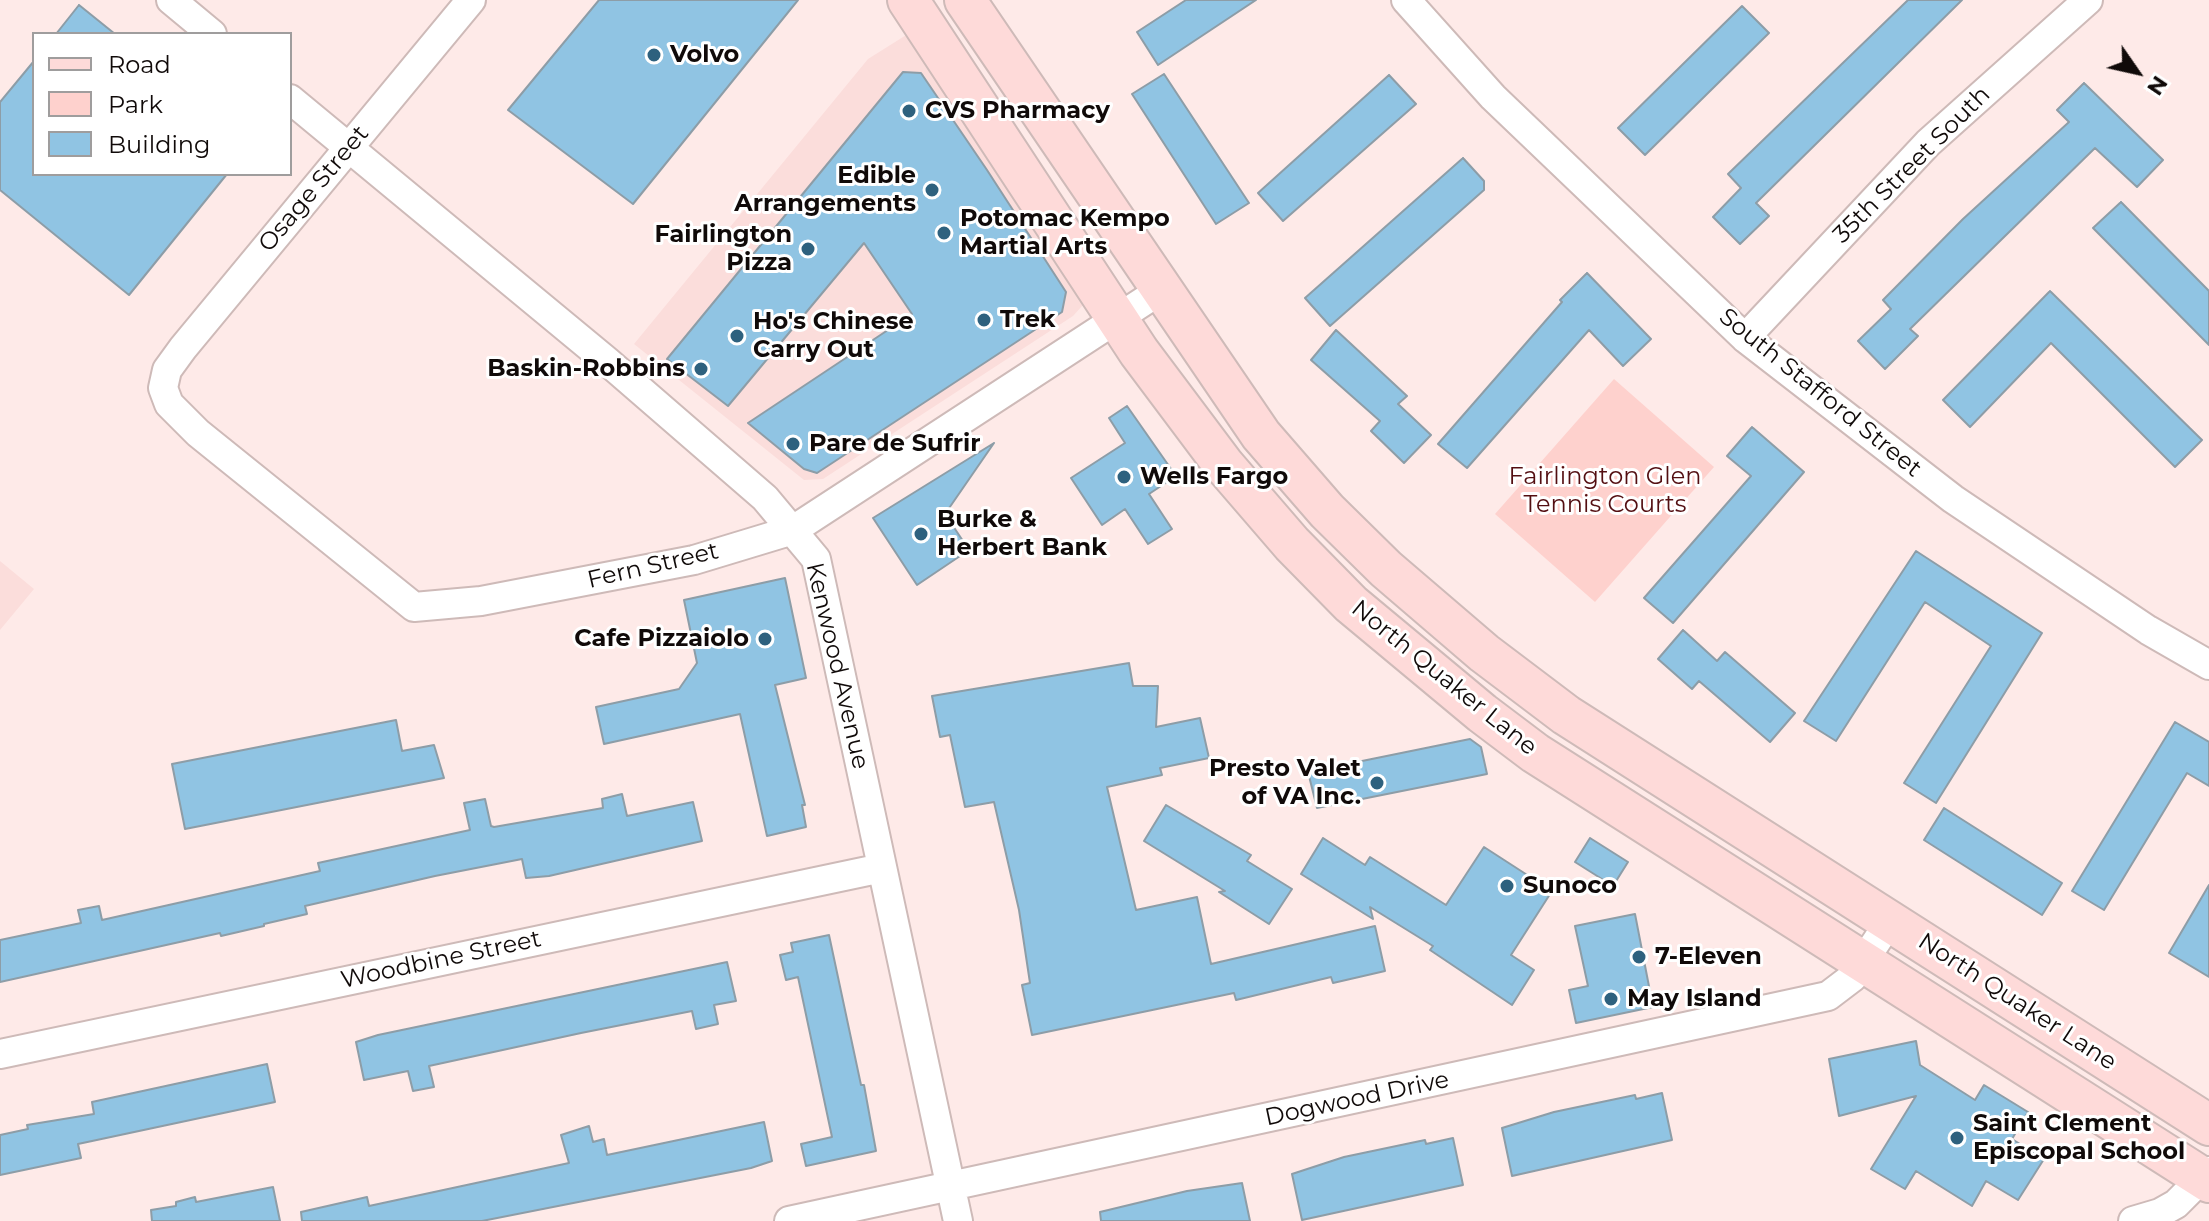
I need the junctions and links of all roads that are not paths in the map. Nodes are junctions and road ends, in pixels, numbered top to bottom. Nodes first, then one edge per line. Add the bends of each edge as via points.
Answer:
1 (171, 0) edge
2 (471, 0) edge
3 (908, 0) edge
4 (965, 0) edge
5 (1406, 0) edge
6 (2088, 0) edge
7 (210, 32) edge
8 (292, 101) edge
9 (348, 148) junction
10 (1161, 290) junction
11 (1116, 319) junction
12 (1745, 338) junction
13 (164, 383) joint
14 (793, 530) junction
15 (2209, 665) edge
16 (882, 868) junction
17 (1890, 921) junction
18 (1864, 961) junction
19 (0, 1054) edge
20 (2209, 1125) edge
21 (2207, 1177) edge
22 (950, 1186) junction
23 (789, 1221) edge
24 (958, 1221) edge
25 (2133, 1221) edge

1 - 7 street
2 - 9 street, Osage Street
3 - 11 main road, North Quaker Lane
4 - 10 main road, North Quaker Lane
5 - 12 street, South Stafford Street via 1499,104
6 - 12 street, 35th Street South via 1928,143
8 - 9 street, Kenwood Avenue
9 - 13 street, Osage Street via 183,348
9 - 14 street, Kenwood Avenue via 608,362 765,498
10 - 11 street, Fern Street
10 - 17 main road, North Quaker Lane via 1261,435 1386,569 1566,715
11 - 14 street, Fern Street
11 - 18 main road, North Quaker Lane via 1223,464 1292,544 1363,614 1535,753
12 - 15 street, South Stafford Street via 1953,499
13 - 14 street, Fern Street via 169,404 198,433 414,607 481,601 694,560
14 - 16 street, Kenwood Avenue via 816,559
16 - 19 street, Woodbine Street
16 - 22 street, Kenwood Avenue
17 - 18 street, Dogwood Drive
17 - 20 main road, North Quaker Lane
18 - 21 main road, North Quaker Lane
18 - 22 street, Dogwood Drive via 1842,988 1809,1001
21 - 25 street via 2168,1209
22 - 23 street, Dogwood Drive
22 - 24 street, Kenwood Avenue

